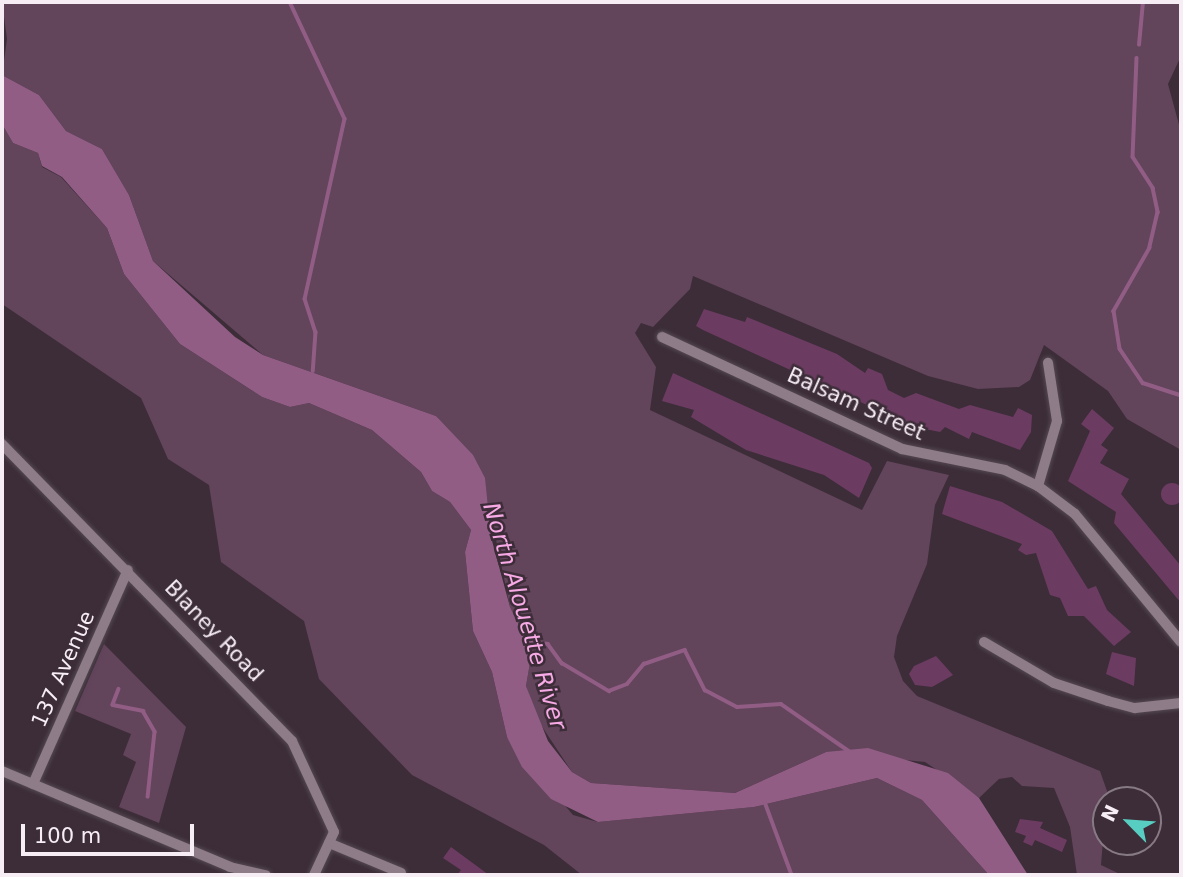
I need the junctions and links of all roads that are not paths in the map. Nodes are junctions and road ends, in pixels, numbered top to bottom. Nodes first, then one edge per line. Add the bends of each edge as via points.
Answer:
1 (662, 337) dead end
2 (1048, 362) dead end
3 (2, 444) edge
4 (1038, 486) junction
5 (128, 570) junction
6 (984, 642) dead end
7 (1181, 642) edge
8 (1181, 703) edge
9 (2, 771) edge
10 (33, 784) junction
11 (329, 843) junction
12 (401, 873) dead end
13 (266, 875) edge
14 (314, 875) edge

1 - 4 street, Balsam Street via 902,449 1005,470
2 - 4 street via 1057,421
3 - 5 street, Blaney Road
4 - 7 street, Balsam Street via 1091,531
5 - 10 street, 137 Avenue
5 - 11 street, Blaney Road via 292,741 330,816
6 - 8 street via 1032,672 1108,701 1135,708
9 - 10 street
10 - 13 street via 230,867
11 - 12 street
11 - 14 street, Blaney Road

